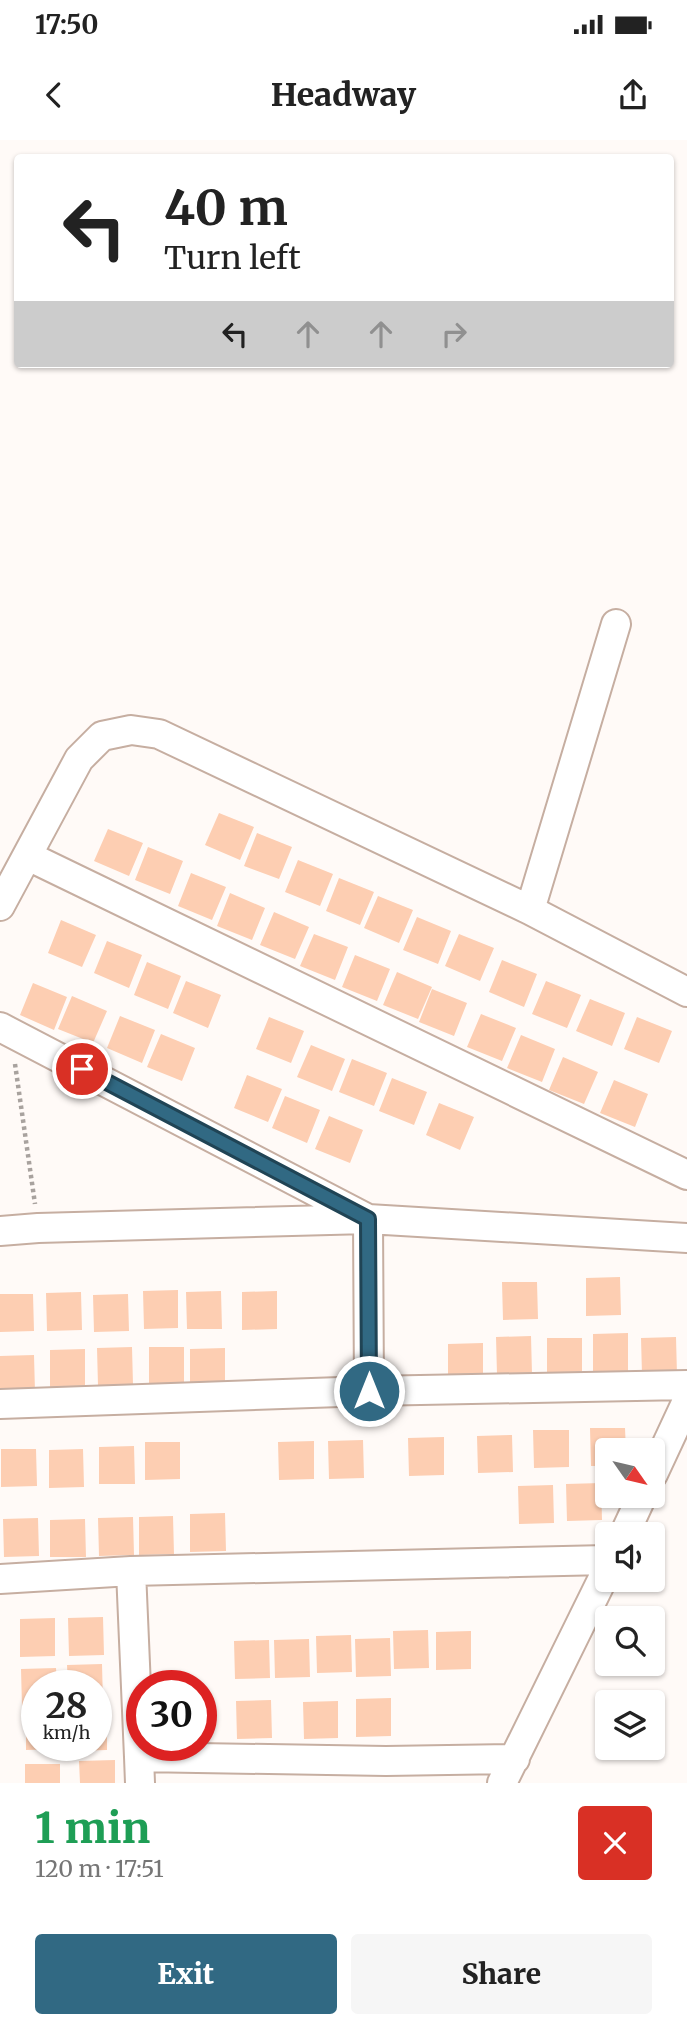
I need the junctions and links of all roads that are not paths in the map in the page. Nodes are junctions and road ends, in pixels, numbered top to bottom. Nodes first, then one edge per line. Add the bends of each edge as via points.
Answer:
1 (616, 624) dead end
2 (28, 856) junction
3 (0, 906) edge
4 (530, 910) junction
5 (687, 992) edge
6 (5, 1029) edge
7 (687, 1175) edge
8 (368, 1219) junction
9 (0, 1231) edge
10 (687, 1238) edge
11 (687, 1385) edge
12 (369, 1391) junction
13 (687, 1401) edge
14 (0, 1404) edge
15 (665, 1448) edge
16 (595, 1560) edge
17 (131, 1571) junction
18 (0, 1579) edge
19 (596, 1592) edge
20 (140, 1770) edge
21 (508, 1771) edge

1 - 4 street
2 - 3 street
2 - 4 street via 79,759 102,736 131,730 159,734
2 - 7 street
4 - 5 street
6 - 8 street
8 - 9 street
8 - 10 street
8 - 12 street
11 - 12 street
12 - 14 street
13 - 15 street
16 - 17 street
17 - 18 street
17 - 20 street
19 - 21 street
20 - 21 street via 386,1761

